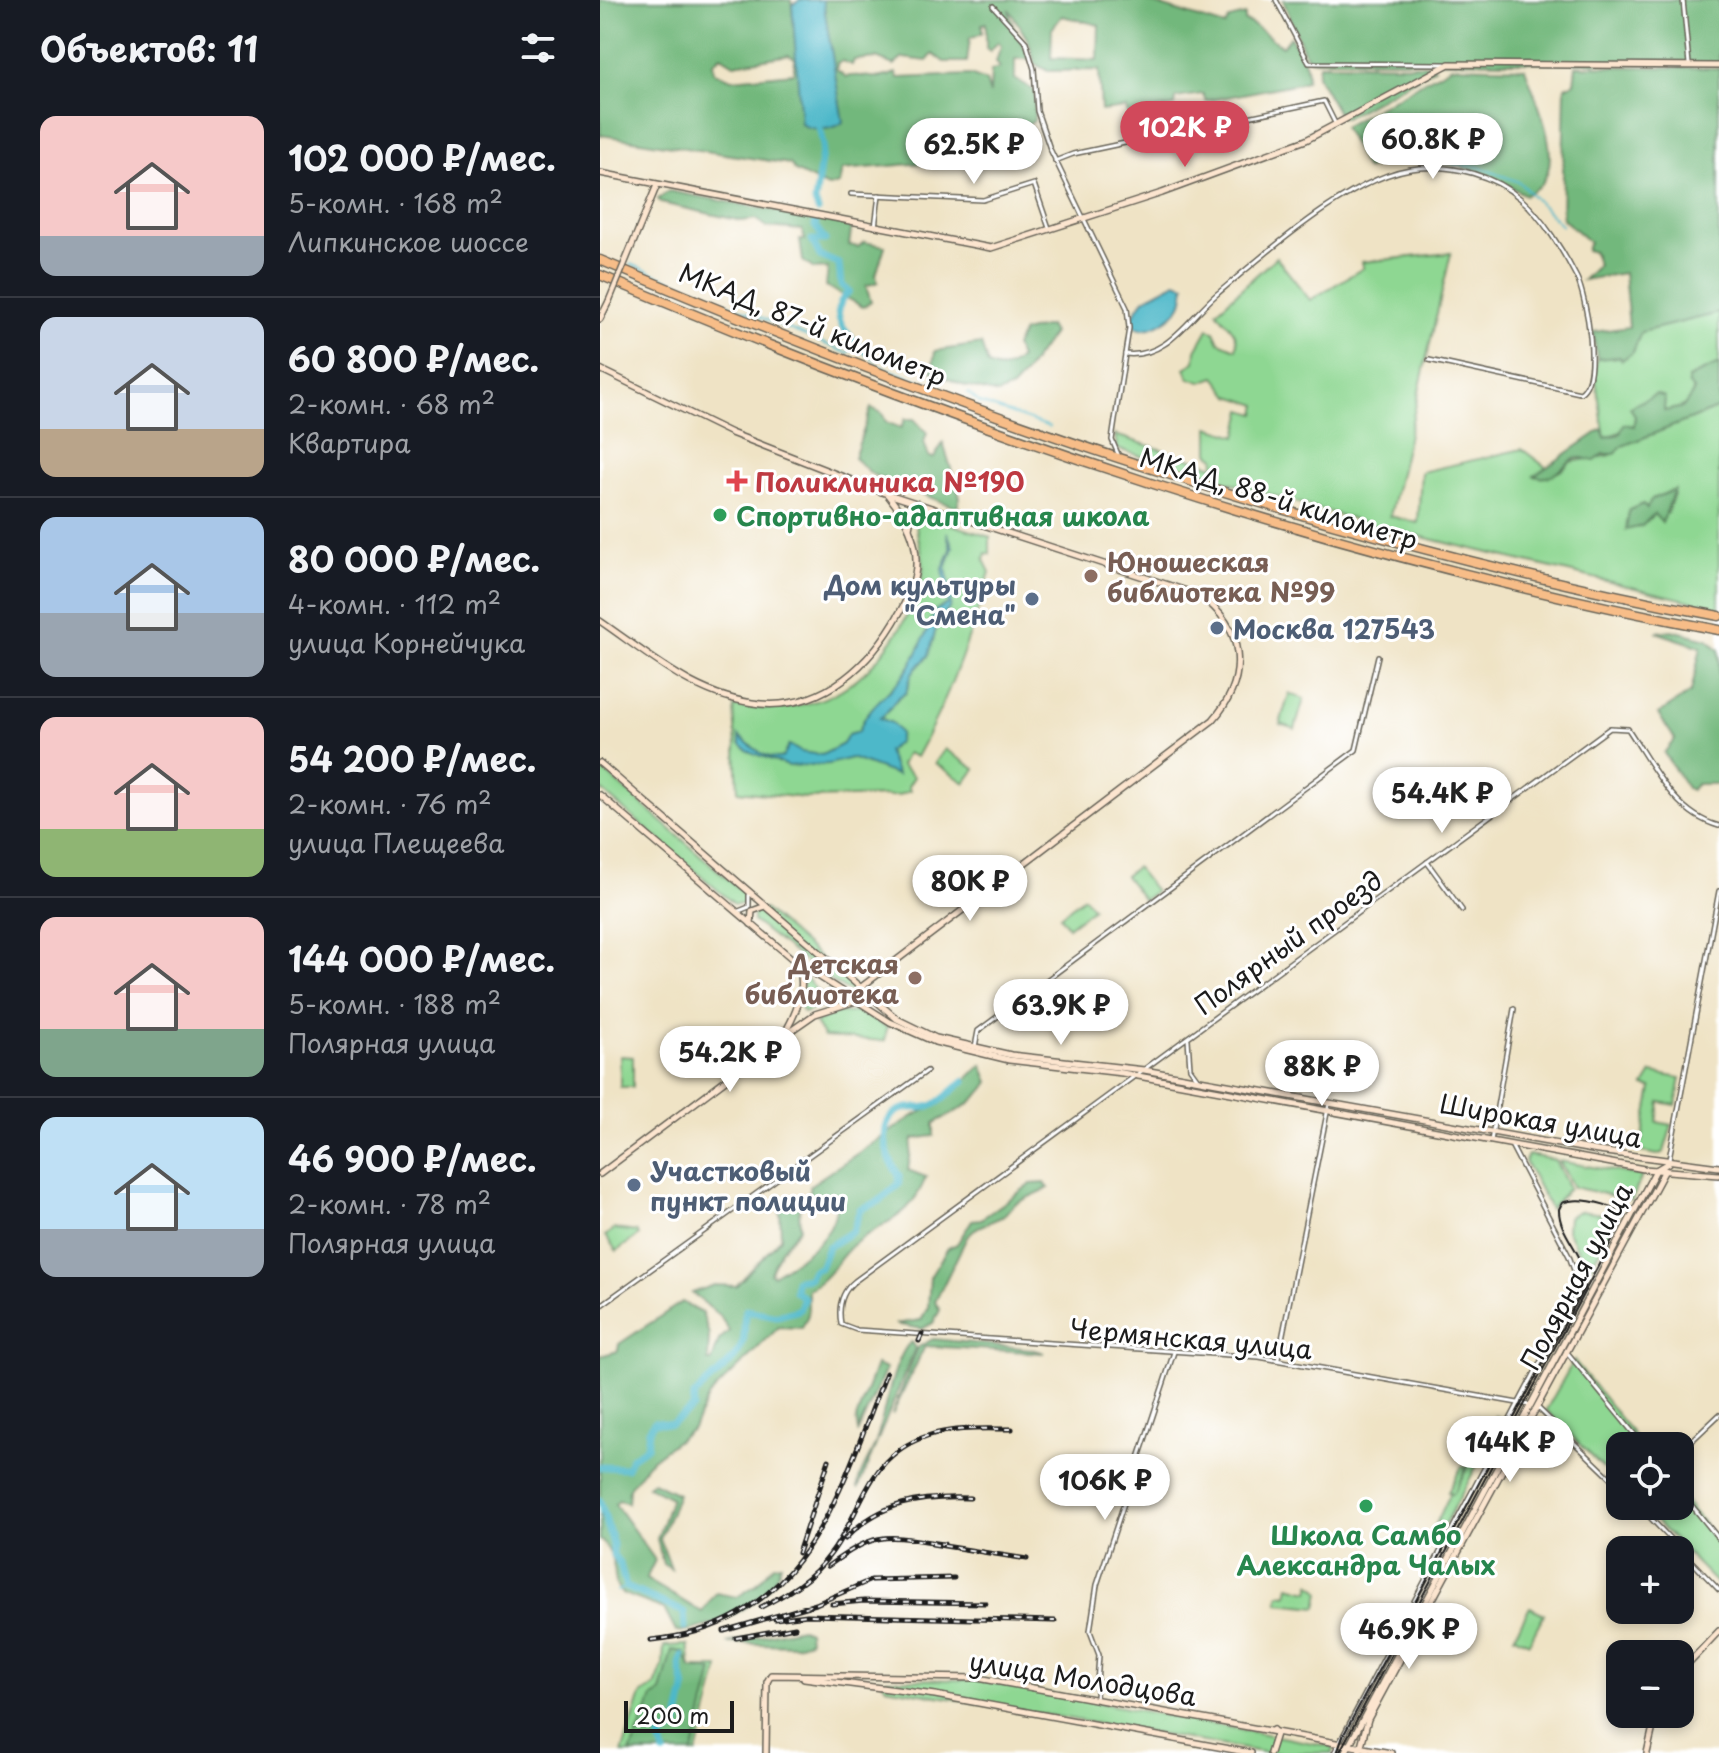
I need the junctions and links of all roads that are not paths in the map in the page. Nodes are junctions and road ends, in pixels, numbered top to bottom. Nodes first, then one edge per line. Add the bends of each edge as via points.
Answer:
1 (1276, 0) edge
2 (1683, 0) edge
3 (993, 6) dead end
4 (1449, 64) junction
5 (1719, 66) edge
6 (1689, 68) junction
7 (1337, 126) junction
8 (1055, 161) junction
9 (600, 173) edge
10 (657, 185) junction
11 (851, 194) dead end
12 (879, 195) junction
13 (1083, 220) junction
14 (875, 227) junction
15 (1050, 230) junction
16 (600, 260) edge
17 (600, 275) edge
18 (600, 319) edge
19 (1125, 354) junction
20 (1429, 360) dead end
21 (600, 369) edge
22 (1013, 423) joint
23 (1009, 435) joint
24 (1112, 440) junction
25 (1093, 450) junction
26 (1127, 461) junction
27 (886, 493) junction
28 (905, 500) junction
29 (914, 503) junction
30 (897, 507) junction
31 (926, 508) junction
32 (909, 521) junction
33 (909, 529) junction
34 (1719, 616) edge
35 (600, 621) edge
36 (1719, 630) edge
37 (1378, 656) dead end
38 (600, 763) edge
39 (600, 795) edge
40 (1719, 826) edge
41 (1427, 862) junction
42 (1719, 891) edge
43 (749, 894) junction
44 (764, 907) junction
45 (735, 910) junction
46 (1462, 910) dead end
47 (751, 925) junction
48 (796, 962) junction
49 (862, 987) junction
50 (855, 1000) junction
51 (797, 1007) junction
52 (1514, 1009) dead end
53 (810, 1018) junction
54 (782, 1037) junction
55 (1188, 1039) junction
56 (975, 1047) junction
57 (1144, 1070) junction
58 (927, 1071) dead end
59 (1137, 1076) junction
60 (1198, 1079) junction
61 (1196, 1086) junction
62 (1304, 1099) junction
63 (1329, 1103) junction
64 (1304, 1107) junction
65 (1327, 1111) junction
66 (1492, 1133) junction
67 (1491, 1141) junction
68 (1511, 1145) junction
69 (1540, 1150) junction
70 (1523, 1162) junction
71 (1669, 1163) junction
72 (1719, 1167) edge
73 (1656, 1170) junction
74 (1665, 1171) junction
75 (600, 1174) edge
76 (1719, 1175) edge
77 (600, 1306) edge
78 (1566, 1314) junction
79 (1576, 1319) junction
80 (841, 1324) joint
81 (1566, 1351) junction
82 (1174, 1352) junction
83 (1278, 1360) junction
84 (1518, 1403) junction
85 (1533, 1406) junction
86 (1719, 1415) edge
87 (1633, 1432) edge
88 (1694, 1439) edge
89 (1606, 1473) edge
90 (1694, 1508) edge
91 (1652, 1520) edge
92 (1719, 1539) edge
93 (1719, 1590) edge
94 (1719, 1631) edge
95 (1694, 1657) edge
96 (795, 1676) junction
97 (873, 1676) junction
98 (887, 1676) junction
99 (873, 1686) junction
100 (885, 1688) junction
101 (1096, 1697) junction
102 (1653, 1728) edge
103 (1272, 1729) junction
104 (1287, 1732) junction
105 (1338, 1742) junction
106 (1348, 1744) junction
107 (1360, 1750) edge
108 (766, 1753) edge
109 (1251, 1753) edge
110 (1270, 1753) edge
111 (1278, 1753) edge
112 (1334, 1753) edge
113 (1345, 1753) edge
114 (1391, 1753) edge
115 (1647, 1753) edge

1 - 4 street via 1309,63
2 - 6 street
3 - 8 street via 1026,42 1037,111
4 - 6 street
4 - 7 street
5 - 6 street
7 - 8 street via 1324,101
7 - 13 street
8 - 13 street
9 - 10 street
10 - 14 street
10 - 18 street, bridge
11 - 12 street
12 - 14 street
12 - 15 street via 983,200 1034,184
13 - 15 street
13 - 19 street via 1127,308
14 - 15 street via 978,248
16 - 22 highway, МКАД, 87-й километр via 807,346
17 - 23 highway, МКАД, 87-й километр via 802,359
19 - 20 street via 1147,354 1161,347 1217,295 1357,186 1406,169 1441,168 1499,183 1532,210 1576,276 1592,356 1589,381 1580,393
19 - 24 street
21 - 27 street via 731,433
22 - 25 highway, МКАД, 88-й километр
23 - 36 highway, МКАД, 88-й километр via 1250,513 1539,592
24 - 25 street
24 - 26 street via 1116,453
25 - 26 highway, МКАД, 88-й километр
26 - 34 highway, МКАД, 88-й километр via 1327,523 1541,579
27 - 28 street
27 - 30 street
28 - 29 street
28 - 30 street
29 - 31 street
29 - 32 street
30 - 33 street
31 - 32 street
31 - 49 street via 1199,595 1227,621 1238,647 1238,672 1223,709 1197,734
32 - 33 street
33 - 35 street via 916,569 889,632 854,672 806,697 771,704 711,694
37 - 56 street via 1351,755 978,1031
38 - 43 street, Широкая улица
39 - 45 street, Широкая улица
40 - 41 street, Полярный проезд via 1684,809 1628,729 1610,728
41 - 46 street
41 - 55 street, Полярный проезд
42 - 71 street, Полярная улица
43 - 44 street, Широкая улица
43 - 45 street via 749,907
44 - 47 street via 752,911
44 - 49 street, Широкая улица
45 - 47 street, Широкая улица
47 - 48 street, Широкая улица
48 - 50 street, Широкая улица
48 - 51 street via 801,979
49 - 50 street
49 - 56 street, Широкая улица via 923,1033
50 - 53 street
50 - 59 street, Широкая улица via 935,1042 1009,1060
51 - 53 street
51 - 54 street
52 - 66 street
53 - 54 street
54 - 75 street
55 - 57 street, Полярный проезд
55 - 60 street via 1190,1068
56 - 57 street, Широкая улица
57 - 59 street, Полярный проезд
57 - 60 street, Широкая улица
58 - 77 street
59 - 61 street, Широкая улица
59 - 80 street, Полярный проезд via 850,1284 842,1300
60 - 61 street
60 - 62 street, Широкая улица
61 - 64 street, Широкая улица
62 - 63 street, Широкая улица
62 - 64 street
63 - 65 street
63 - 66 street, Широкая улица
64 - 65 street, Широкая улица
65 - 67 street, Широкая улица
65 - 83 street
66 - 67 street
66 - 71 street, Широкая улица
67 - 68 street, Широкая улица
68 - 69 street, Широкая улица
68 - 70 street
69 - 70 street via 1530,1150
69 - 73 street, Широкая улица
70 - 78 street via 1580,1287
71 - 72 street, Широкая улица
71 - 73 street, Полярная улица
71 - 74 street, Полярная улица
73 - 74 street, Широкая улица
73 - 79 street, Полярная улица
74 - 76 street, Широкая улица
74 - 81 street, Полярная улица
78 - 79 street
78 - 84 street
79 - 85 street, Полярная улица
80 - 82 street, Чермянская улица via 857,1330
81 - 85 street, Полярная улица
81 - 87 street
82 - 83 street, Чермянская улица
82 - 101 street via 1097,1585 1090,1625 1099,1655
83 - 84 street, Чермянская улица
84 - 85 street, Чермянская улица
84 - 105 street
85 - 89 street via 1550,1416
85 - 106 street, Полярная улица
85 - 107 street, Полярная улица via 1368,1719
86 - 88 street
90 - 92 street
91 - 93 street
94 - 95 street
96 - 97 street, улица Молодцова
96 - 99 street, улица Молодцова
96 - 108 street via 768,1678
97 - 98 street, улица Молодцова
97 - 99 street
98 - 100 street via 881,1683
98 - 101 street, улица Молодцова via 978,1678
99 - 100 street, улица Молодцова
100 - 109 street, улица Молодцова
101 - 103 street, улица Молодцова
102 - 115 street
103 - 104 street, улица Молодцова
103 - 110 street via 1276,1734
104 - 105 street, улица Молодцова
104 - 111 street via 1279,1735
105 - 106 street, улица Молодцова
105 - 112 street
106 - 107 street, улица Молодцова
106 - 113 street, Полярная улица
107 - 114 street, улица Молодцова

